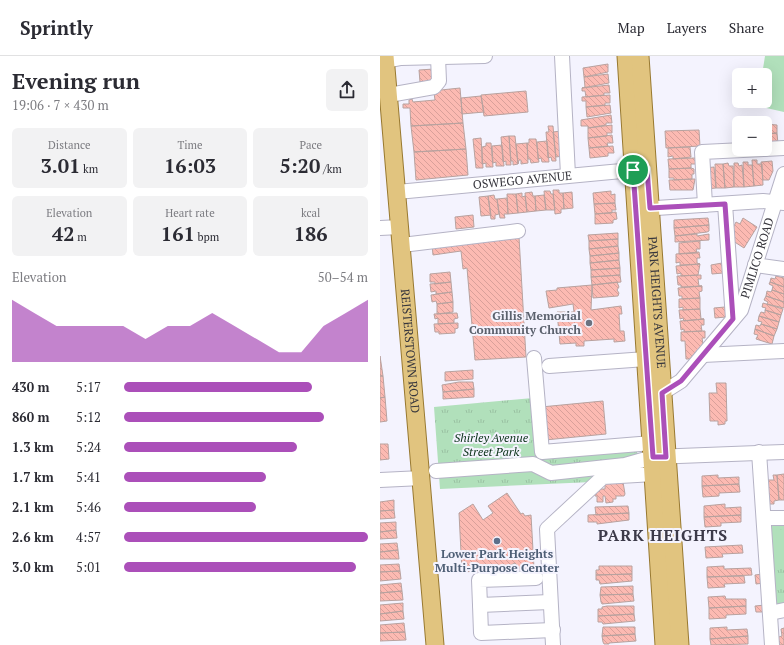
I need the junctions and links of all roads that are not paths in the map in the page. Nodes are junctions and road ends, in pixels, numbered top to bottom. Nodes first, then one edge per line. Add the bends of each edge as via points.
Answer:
1 (485, 56) edge
2 (562, 56) edge
3 (626, 56) edge
4 (640, 56) edge
5 (438, 57) edge
6 (386, 58) edge
7 (386, 105) edge
8 (784, 148) edge
9 (772, 149) edge
10 (732, 151) edge
11 (640, 169) junction
12 (784, 174) edge
13 (568, 175) junction
14 (397, 192) junction
15 (780, 203) edge
16 (725, 204) junction
17 (705, 205) junction
18 (643, 209) junction
19 (400, 227) junction
20 (380, 228) edge
21 (518, 231) dead end
22 (402, 245) junction
23 (756, 265) junction
24 (784, 268) edge
25 (733, 319) junction
26 (784, 351) edge
27 (703, 355) junction
28 (534, 358) dead end
29 (646, 359) junction
30 (548, 366) dead end
31 (655, 394) junction
32 (759, 452) junction
33 (784, 452) edge
34 (656, 458) junction
35 (429, 475) junction
36 (380, 480) edge
37 (764, 518) junction
38 (784, 518) edge
39 (536, 578) dead end
40 (550, 602) junction
41 (480, 604) junction
42 (784, 610) edge
43 (770, 613) junction
44 (553, 630) junction
45 (435, 645) edge
46 (553, 645) edge
47 (664, 645) edge
48 (680, 645) edge
49 (772, 645) edge

1 - 5 street
2 - 13 street
3 - 11 main road, PARK HEIGHTS AVENUE
4 - 11 main road, PARK HEIGHTS AVENUE
5 - 6 street
5 - 7 street via 439,81 434,87
6 - 7 main road, REISTERSTOWN ROAD
7 - 14 main road, REISTERSTOWN ROAD
8 - 9 street
10 - 17 street via 702,152
11 - 13 street, OSWEGO AVENUE
11 - 18 main road, PARK HEIGHTS AVENUE
12 - 15 street, PIMLICO ROAD
13 - 14 street, OSWEGO AVENUE
14 - 19 main road, REISTERSTOWN ROAD
15 - 16 street via 763,201
15 - 23 street, PIMLICO ROAD
16 - 17 street
16 - 25 street
17 - 18 street
18 - 29 main road, PARK HEIGHTS AVENUE
18 - 31 main road, PARK HEIGHTS AVENUE
19 - 20 street
19 - 22 main road, REISTERSTOWN ROAD
21 - 22 street
22 - 35 main road, REISTERSTOWN ROAD
23 - 24 street
23 - 25 street, PIMLICO ROAD via 741,310
25 - 27 street, PIMLICO ROAD
26 - 27 street
27 - 31 street, PIMLICO ROAD via 681,381
28 - 34 street via 542,452
29 - 30 street
29 - 31 main road, PARK HEIGHTS AVENUE
31 - 34 main road, PARK HEIGHTS AVENUE
32 - 33 street
32 - 34 street
32 - 37 street
34 - 35 street via 625,465 551,473 533,464
34 - 40 street via 603,477 547,529
34 - 47 main road, PARK HEIGHTS AVENUE
34 - 48 main road, PARK HEIGHTS AVENUE
35 - 36 street
35 - 45 main road, REISTERSTOWN ROAD
37 - 38 street
37 - 43 street
39 - 41 street via 479,580
40 - 41 street
40 - 44 street
41 - 44 street via 481,633
42 - 43 street
43 - 49 street
44 - 46 street

